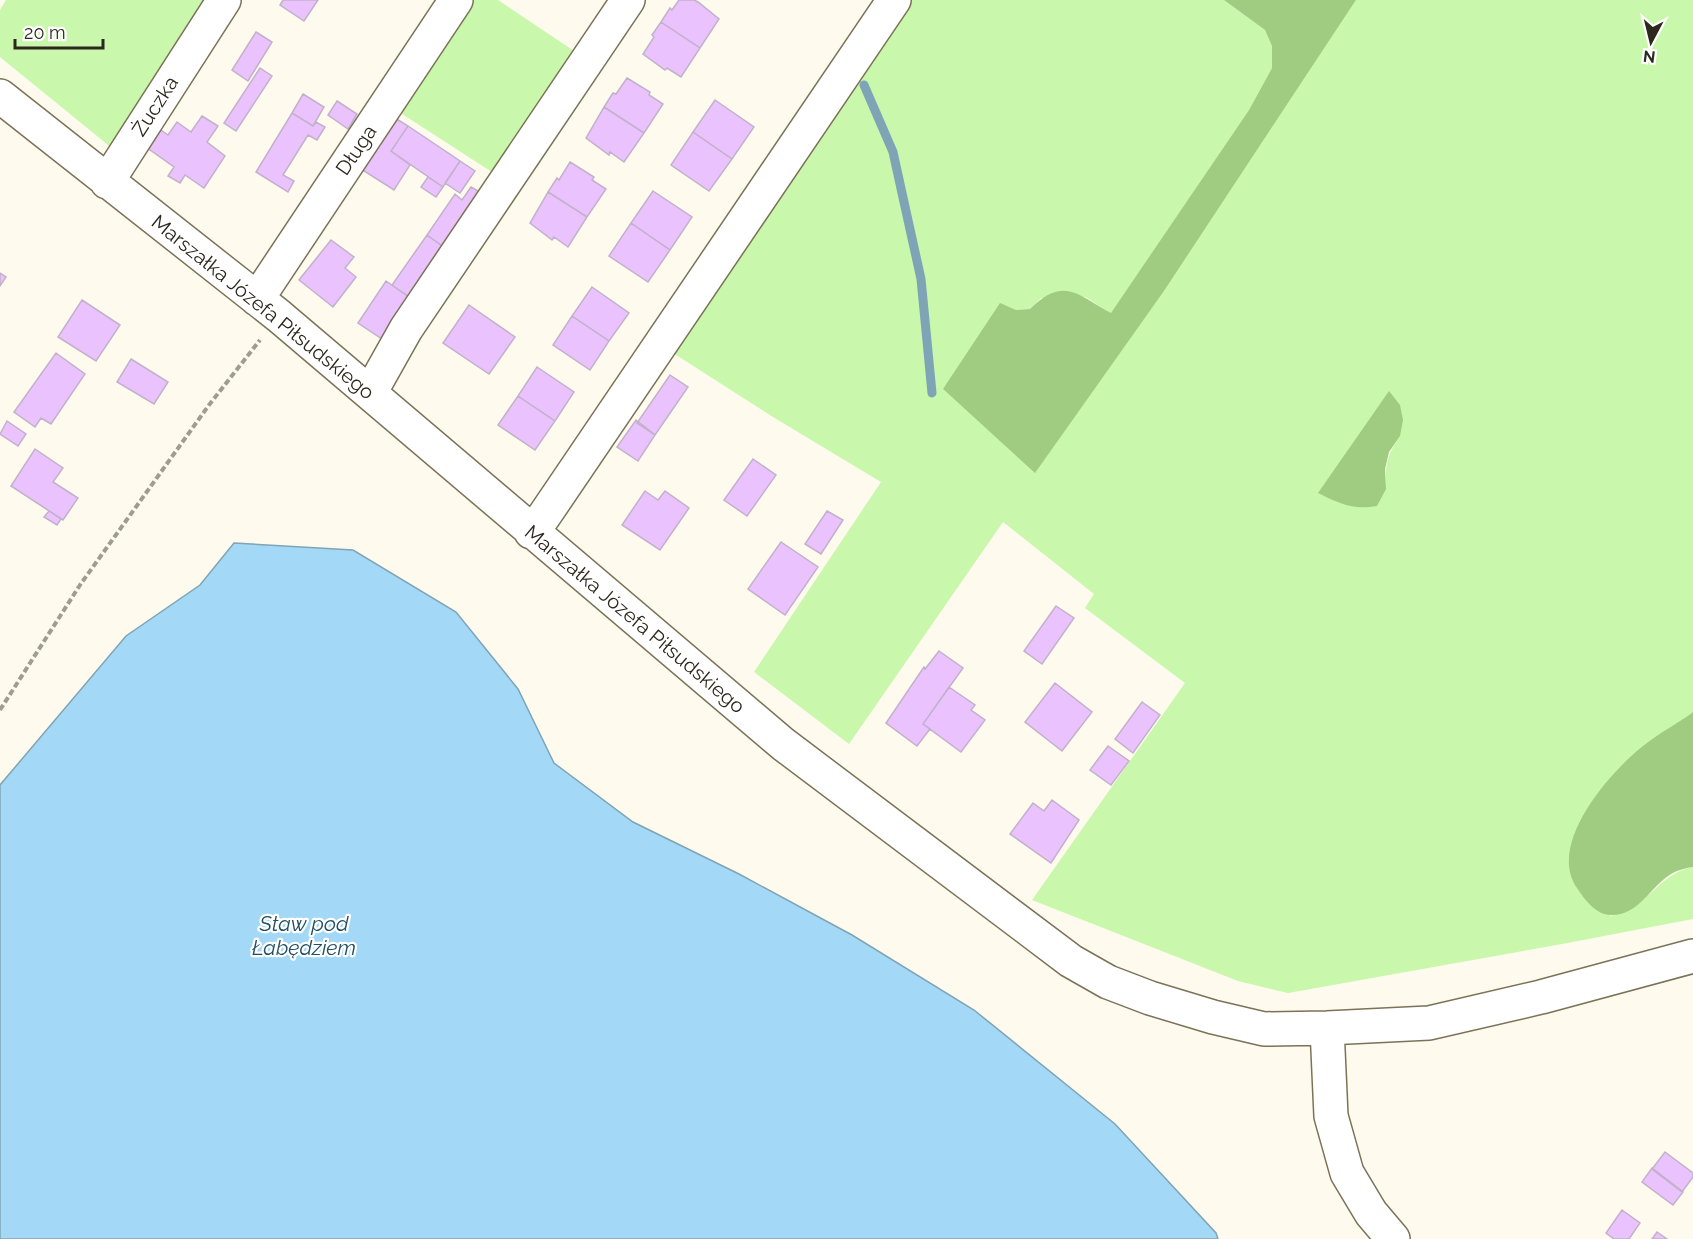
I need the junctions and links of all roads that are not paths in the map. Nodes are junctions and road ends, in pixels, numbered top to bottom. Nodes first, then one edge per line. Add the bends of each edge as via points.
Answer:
1 (224, 0) edge
2 (456, 0) edge
3 (628, 0) edge
4 (894, 0) edge
5 (0, 96) edge
6 (107, 182) junction
7 (268, 308) junction
8 (370, 393) junction
9 (531, 532) junction
10 (1693, 956) edge
11 (1327, 1028) junction
12 (1393, 1239) edge

1 - 6 street, Żuczka
2 - 7 street, Długa
3 - 8 street via 406,329
4 - 9 street
5 - 6 street, Marszałka Józefa Piłsudskiego
6 - 7 street, Marszałka Józefa Piłsudskiego
7 - 8 street, Marszałka Józefa Piłsudskiego
8 - 9 street, Marszałka Józefa Piłsudskiego
9 - 11 street, Marszałka Józefa Piłsudskiego via 783,744 1071,961 1108,982 1213,1017 1264,1029
10 - 11 street, Marszałka Józefa Piłsudskiego via 1429,1023
11 - 12 street via 1332,1116 1347,1173 1371,1213

